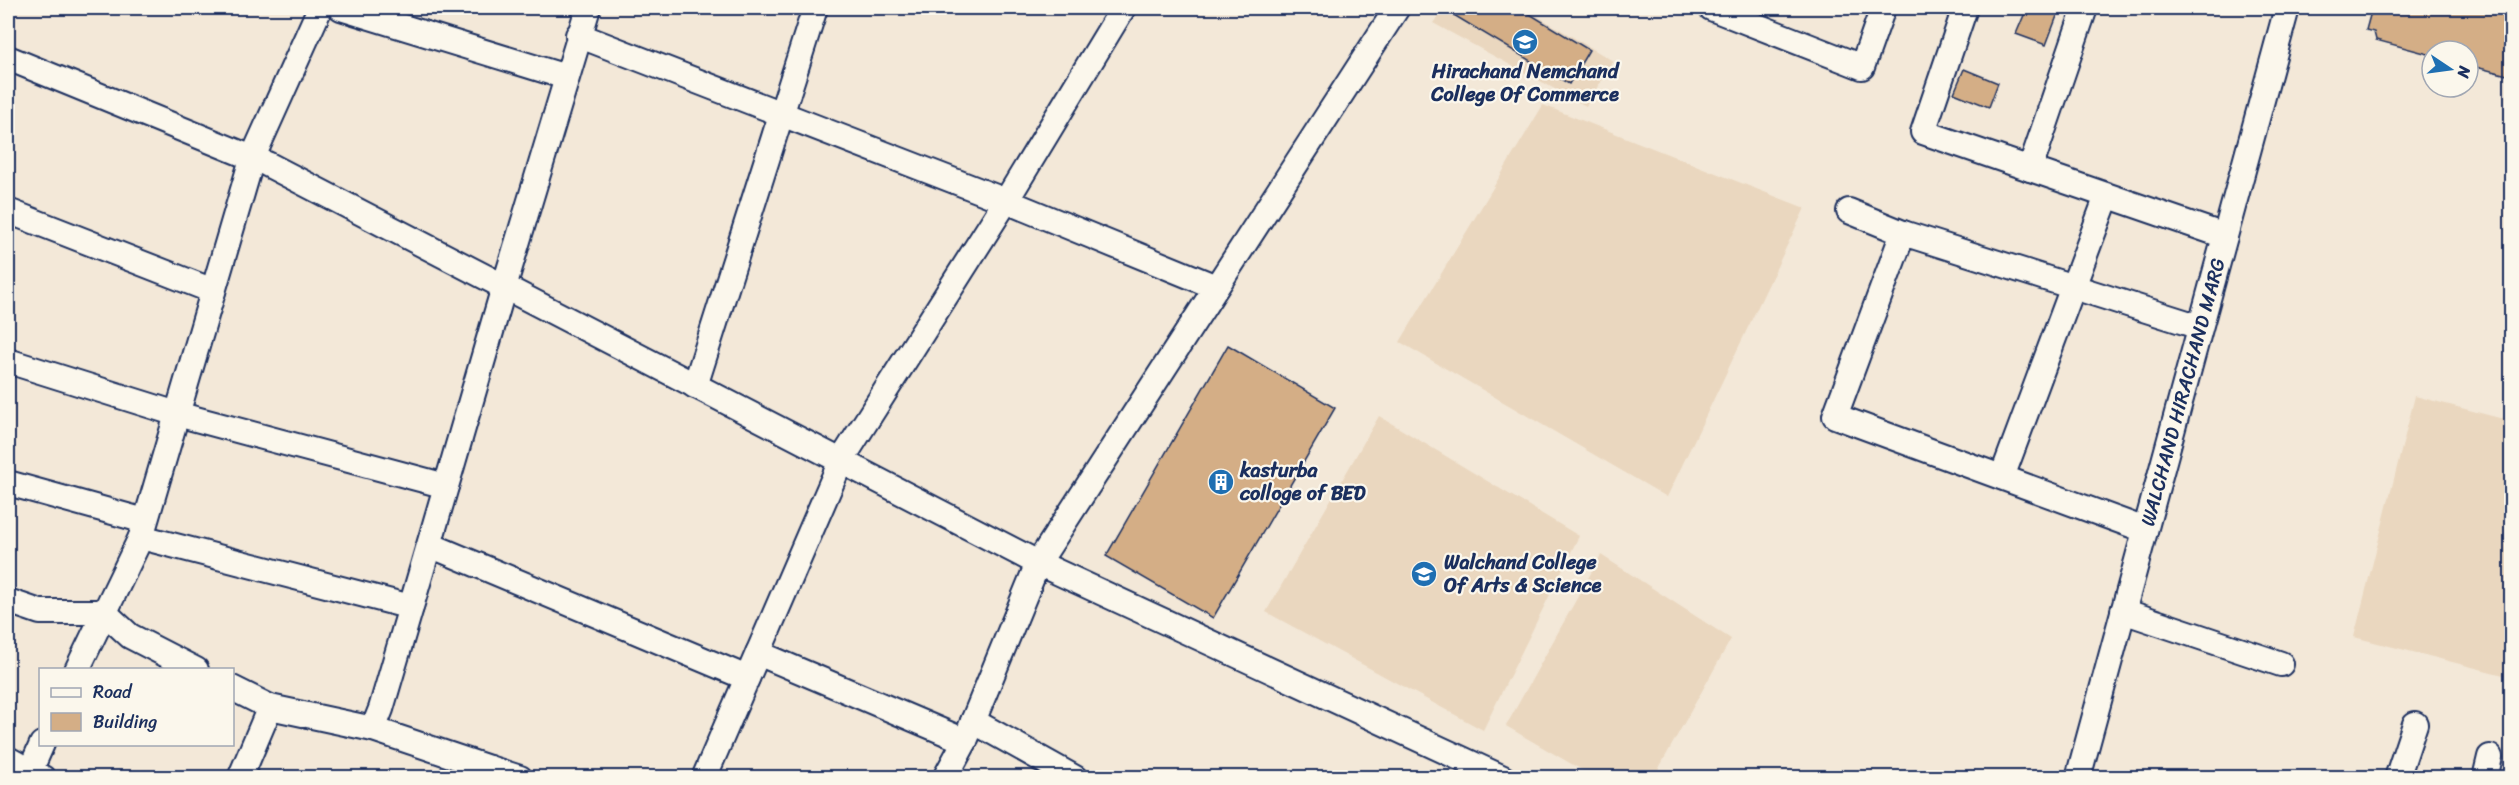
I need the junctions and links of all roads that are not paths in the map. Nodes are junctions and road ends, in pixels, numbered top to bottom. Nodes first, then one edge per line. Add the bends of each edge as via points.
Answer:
1 (320, 8) edge
2 (341, 8) edge
3 (588, 8) edge
4 (815, 8) edge
5 (1123, 8) edge
6 (1397, 8) edge
7 (1711, 8) edge
8 (1883, 8) edge
9 (1965, 8) edge
10 (2085, 8) edge
11 (2287, 8) edge
12 (578, 36) junction
13 (8, 58) edge
14 (566, 77) junction
15 (780, 116) junction
16 (252, 159) junction
17 (2030, 169) junction
18 (2107, 196) junction
19 (1006, 201) junction
20 (8, 211) edge
21 (1849, 211) dead end
22 (1903, 233) junction
23 (2225, 236) junction
24 (504, 287) junction
25 (1216, 287) junction
26 (2073, 288) junction
27 (213, 291) junction
28 (2200, 327) junction
29 (8, 361) edge
30 (695, 386) junction
31 (177, 414) junction
32 (841, 461) junction
33 (2002, 477) junction
34 (8, 483) edge
35 (446, 486) junction
36 (143, 529) junction
37 (2145, 530) junction
38 (430, 545) junction
39 (1038, 563) junction
40 (8, 601) edge
41 (411, 607) junction
42 (2124, 611) junction
43 (104, 612) junction
44 (758, 653) junction
45 (2281, 664) dead end
46 (77, 668) edge
47 (194, 668) edge
48 (747, 678) junction
49 (234, 689) edge
50 (270, 707) junction
51 (2415, 724) dead end
52 (373, 729) junction
53 (969, 731) junction
54 (41, 746) edge
55 (8, 759) edge
56 (486, 773) edge
57 (33, 775) edge
58 (240, 777) edge
59 (519, 777) edge
60 (704, 777) edge
61 (945, 777) edge
62 (1074, 777) edge
63 (1503, 777) edge
64 (2078, 777) edge
65 (2397, 777) edge

1 - 16 street
2 - 14 street
3 - 12 street
4 - 15 street
5 - 19 street
6 - 25 street
7 - 8 street via 1862,67
9 - 17 street via 1923,132
10 - 17 street
11 - 23 street, WALCHAND HIRACHAND MARG
12 - 14 street
12 - 15 street
13 - 16 street
14 - 24 street
15 - 19 street
15 - 30 street
16 - 24 street
16 - 27 street
17 - 18 street
18 - 23 street
18 - 26 street
19 - 25 street
19 - 32 street
20 - 27 street
21 - 22 street
22 - 26 street
22 - 33 street via 1835,416
23 - 28 street, WALCHAND HIRACHAND MARG
24 - 30 street
24 - 35 street
25 - 39 street
26 - 28 street
26 - 33 street
27 - 31 street
28 - 37 street, WALCHAND HIRACHAND MARG
29 - 31 street
30 - 32 street
31 - 35 street
31 - 36 street
32 - 39 street
32 - 44 street
33 - 37 street
34 - 36 street
35 - 38 street
36 - 41 street
36 - 43 street
37 - 42 street, WALCHAND HIRACHAND MARG
38 - 41 street
38 - 48 street
39 - 53 street
39 - 63 street
40 - 43 street via 40,612
41 - 52 street
42 - 45 street
42 - 64 street, WALCHAND HIRACHAND MARG
43 - 46 street
43 - 47 street via 130,636
44 - 48 street
44 - 53 street
48 - 60 street
49 - 50 street
50 - 52 street
50 - 58 street
51 - 65 street
52 - 56 street
53 - 61 street
53 - 62 street
54 - 57 street
55 - 57 street
56 - 59 street

